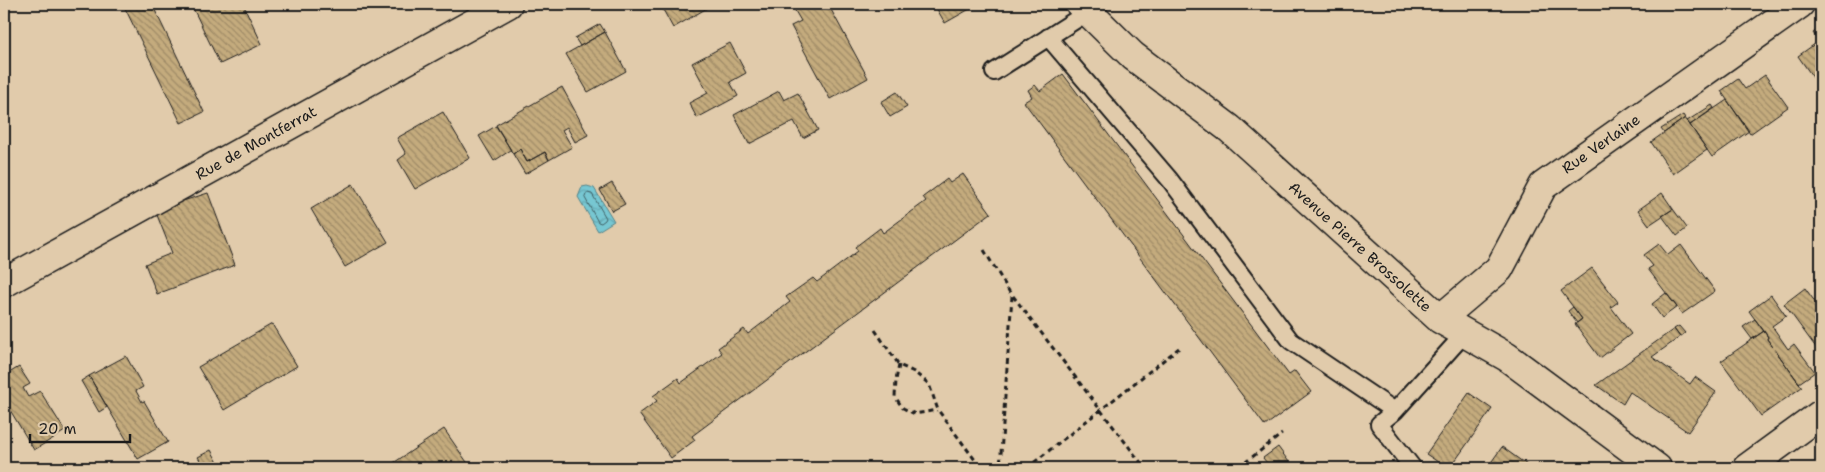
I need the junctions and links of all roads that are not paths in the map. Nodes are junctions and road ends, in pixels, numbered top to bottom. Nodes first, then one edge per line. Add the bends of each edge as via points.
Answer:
1 (508, 4) edge
2 (1800, 4) edge
3 (1084, 8) edge
4 (1048, 37) junction
5 (994, 72) dead end
6 (4, 283) edge
7 (1440, 319) junction
8 (1465, 334) junction
9 (1396, 411) junction
10 (1821, 414) edge
11 (1413, 468) edge
12 (1657, 468) edge
13 (1746, 468) edge

1 - 6 street, Rue de Montferrat
2 - 7 street, Rue Verlaine via 1543,186 1499,269
3 - 4 lane
3 - 7 street, Avenue Pierre Brossolette via 1132,56 1230,129
4 - 5 lane
4 - 9 lane via 1170,180 1291,341
7 - 8 street, Avenue Pierre Brossolette
8 - 9 lane
8 - 12 street, Avenue Pierre Brossolette via 1506,357
9 - 11 lane via 1379,424
10 - 13 street

